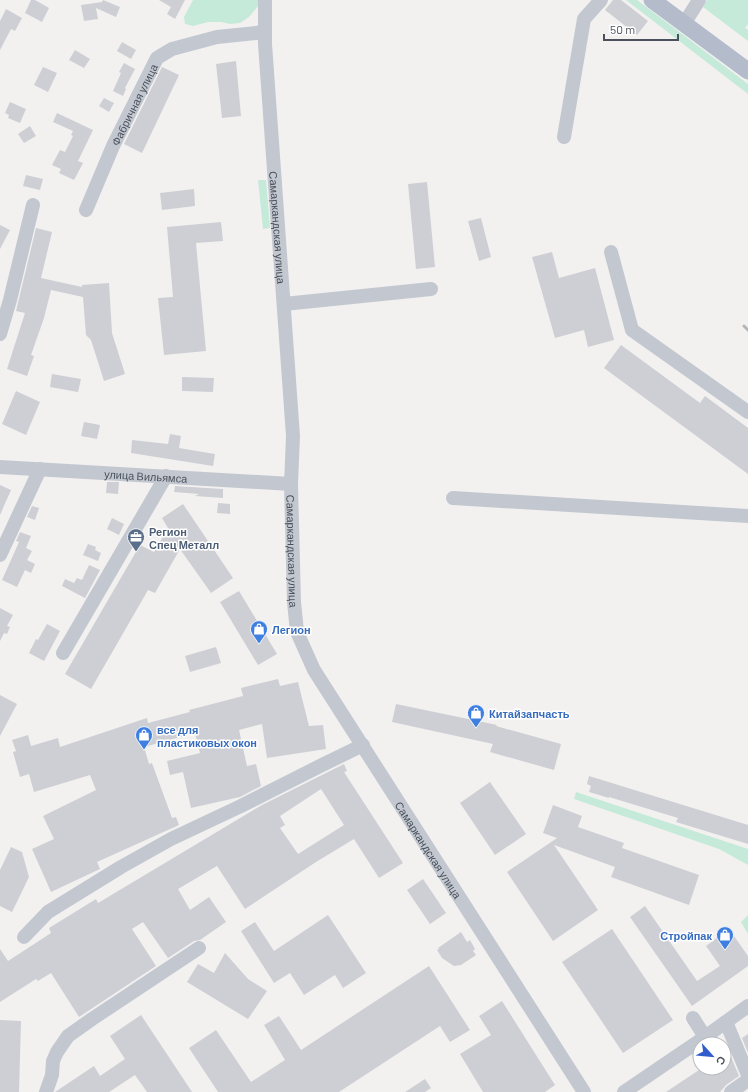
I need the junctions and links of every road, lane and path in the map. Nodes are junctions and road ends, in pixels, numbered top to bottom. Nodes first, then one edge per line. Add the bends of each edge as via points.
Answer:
1 (265, 0) edge
2 (601, 0) edge
3 (652, 0) edge
4 (698, 0) edge
5 (684, 24) junction
6 (265, 32) junction
7 (748, 71) edge
8 (564, 137) dead end
9 (33, 205) dead end
10 (86, 210) dead end
11 (611, 252) dead end
12 (431, 290) dead end
13 (284, 304) junction
14 (0, 334) edge
15 (748, 412) edge
16 (0, 467) edge
17 (40, 469) junction
18 (166, 476) junction
19 (291, 484) junction
20 (453, 498) dead end
21 (748, 516) edge
22 (0, 555) edge
23 (63, 653) dead end
24 (363, 745) junction
25 (24, 937) dead end
26 (199, 948) dead end
27 (748, 1006) edge
28 (693, 1018) dead end
29 (726, 1022) junction
30 (704, 1036) edge
31 (706, 1036) edge
32 (692, 1046) edge
33 (748, 1075) edge
34 (748, 1080) edge
35 (46, 1092) edge
36 (584, 1092) edge
37 (624, 1092) edge
38 (731, 1092) edge

1 - 6 street, Самаркандская улица
2 - 8 street via 584,19
3 - 5 main road
4 - 5 street
5 - 7 main road
6 - 10 street, Фабричная улица via 217,37 172,49 157,58 113,146
6 - 13 street, Самаркандская улица
9 - 14 street
11 - 15 street via 632,330
12 - 13 street
13 - 19 street, Самаркандская улица via 293,436
16 - 17 street, улица Вильямса
17 - 18 street, улица Вильямса
17 - 22 street
18 - 19 street, улица Вильямса
18 - 23 street
19 - 24 street, Самаркандская улица via 297,632 314,670
20 - 21 street
24 - 25 street via 152,849 48,912
24 - 36 street, Самаркандская улица
26 - 35 street via 68,1036 53,1061 52,1075
27 - 29 street
28 - 30 street
29 - 31 street
29 - 33 street
32 - 37 street
34 - 38 street

